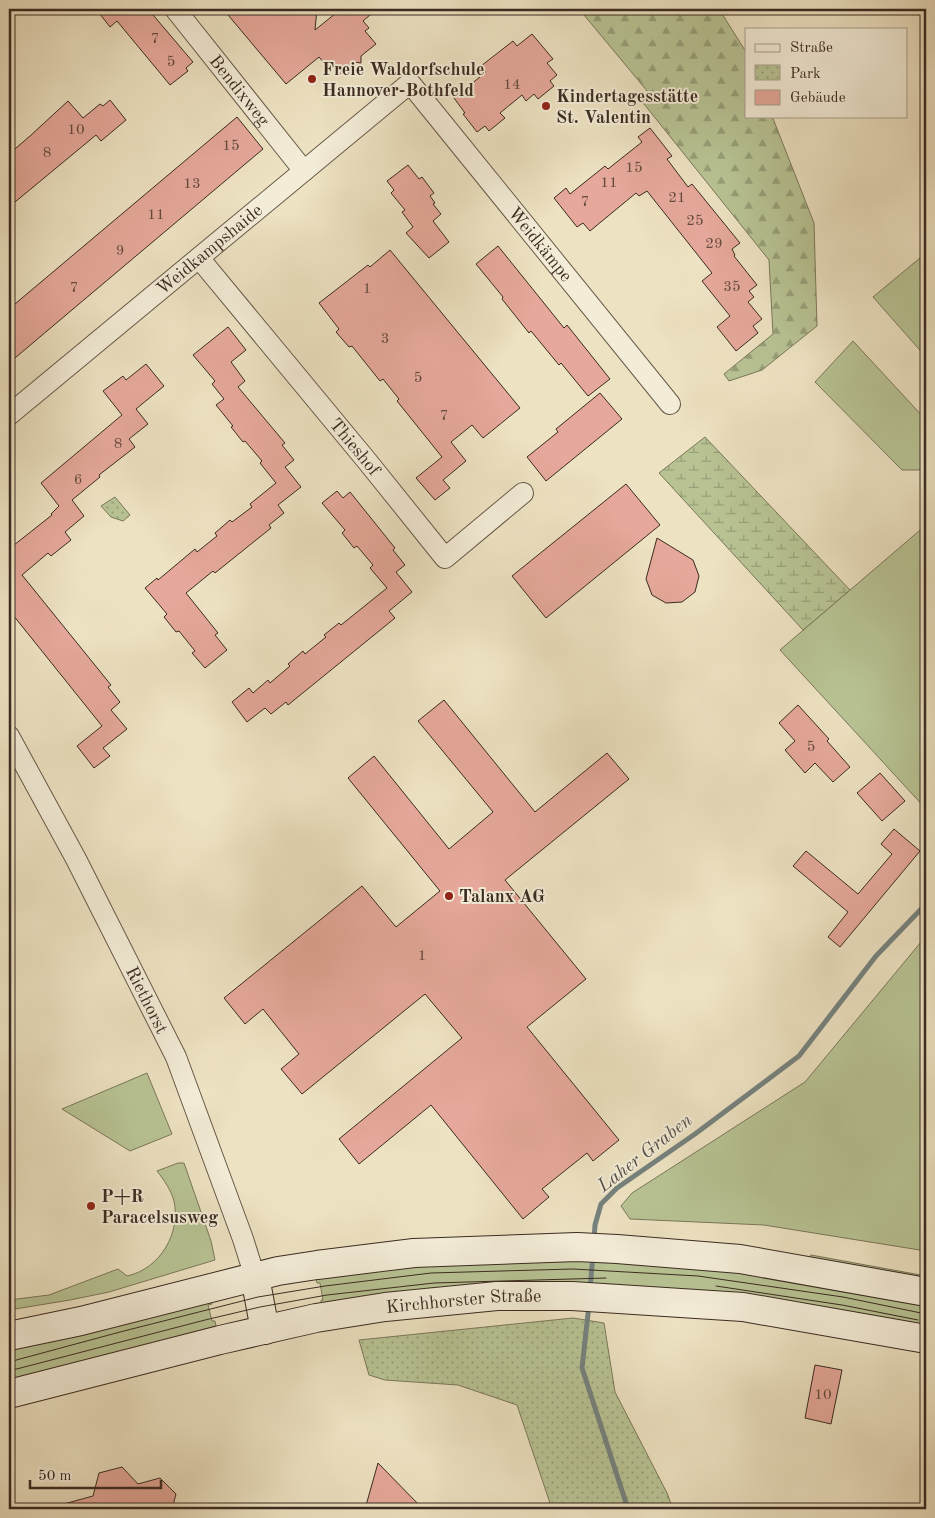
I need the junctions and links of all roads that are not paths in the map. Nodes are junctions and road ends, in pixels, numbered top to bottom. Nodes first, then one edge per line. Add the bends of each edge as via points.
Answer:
1 (175, 9) edge
2 (410, 83) joint
3 (304, 171) junction
4 (199, 258) junction
5 (670, 404) dead end
6 (9, 415) edge
7 (523, 493) dead end
8 (9, 736) edge
9 (254, 1277) junction
10 (926, 1292) edge
11 (265, 1330) junction
12 (9, 1336) edge
13 (926, 1339) edge
14 (14, 1396) edge

1 - 3 street, Bendixweg
2 - 3 street, Weidkampshaide
2 - 5 street, Weidkämpe
3 - 4 street, Weidkampshaide
4 - 6 street, Weidkampshaide
4 - 7 street, Thieshof via 445,558
8 - 9 street, Riethorst via 169,1042 244,1239
9 - 10 main road via 317,1265 414,1253 577,1247 740,1259
9 - 11 main road
9 - 12 main road
11 - 13 main road, Kirchhorster Straße via 385,1307 496,1296 572,1296 743,1307
11 - 14 main road, Kirchhorster Straße

